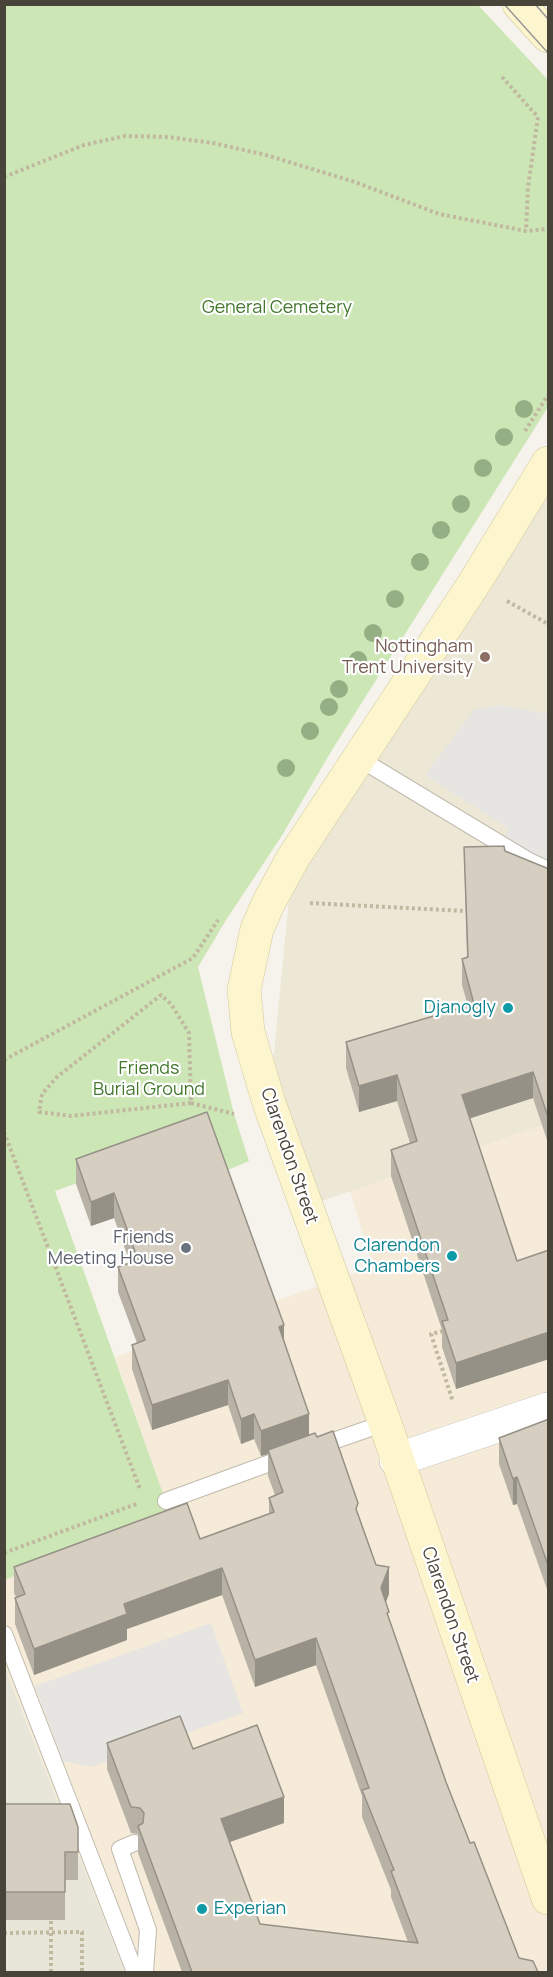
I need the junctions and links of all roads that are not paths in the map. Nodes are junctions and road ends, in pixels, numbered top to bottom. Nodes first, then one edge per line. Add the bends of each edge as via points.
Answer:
1 (519, 4) edge
2 (549, 36) edge
3 (549, 463) edge
4 (360, 759) junction
5 (549, 870) edge
6 (549, 1409) edge
7 (385, 1423) junction
8 (396, 1460) junction
9 (166, 1501) road end
10 (4, 1634) edge
11 (134, 1843) dead end
12 (549, 1898) edge
13 (135, 1972) edge
14 (145, 1972) edge

1 - 2 street
3 - 4 street, Clarendon Street
4 - 5 lane
4 - 7 street, Clarendon Street via 293,858 269,902 258,929 244,990 248,1032 269,1103
6 - 8 street
7 - 8 street, Clarendon Street
7 - 9 lane
8 - 12 street, Clarendon Street
10 - 13 lane
11 - 14 lane via 120,1849 148,1930

